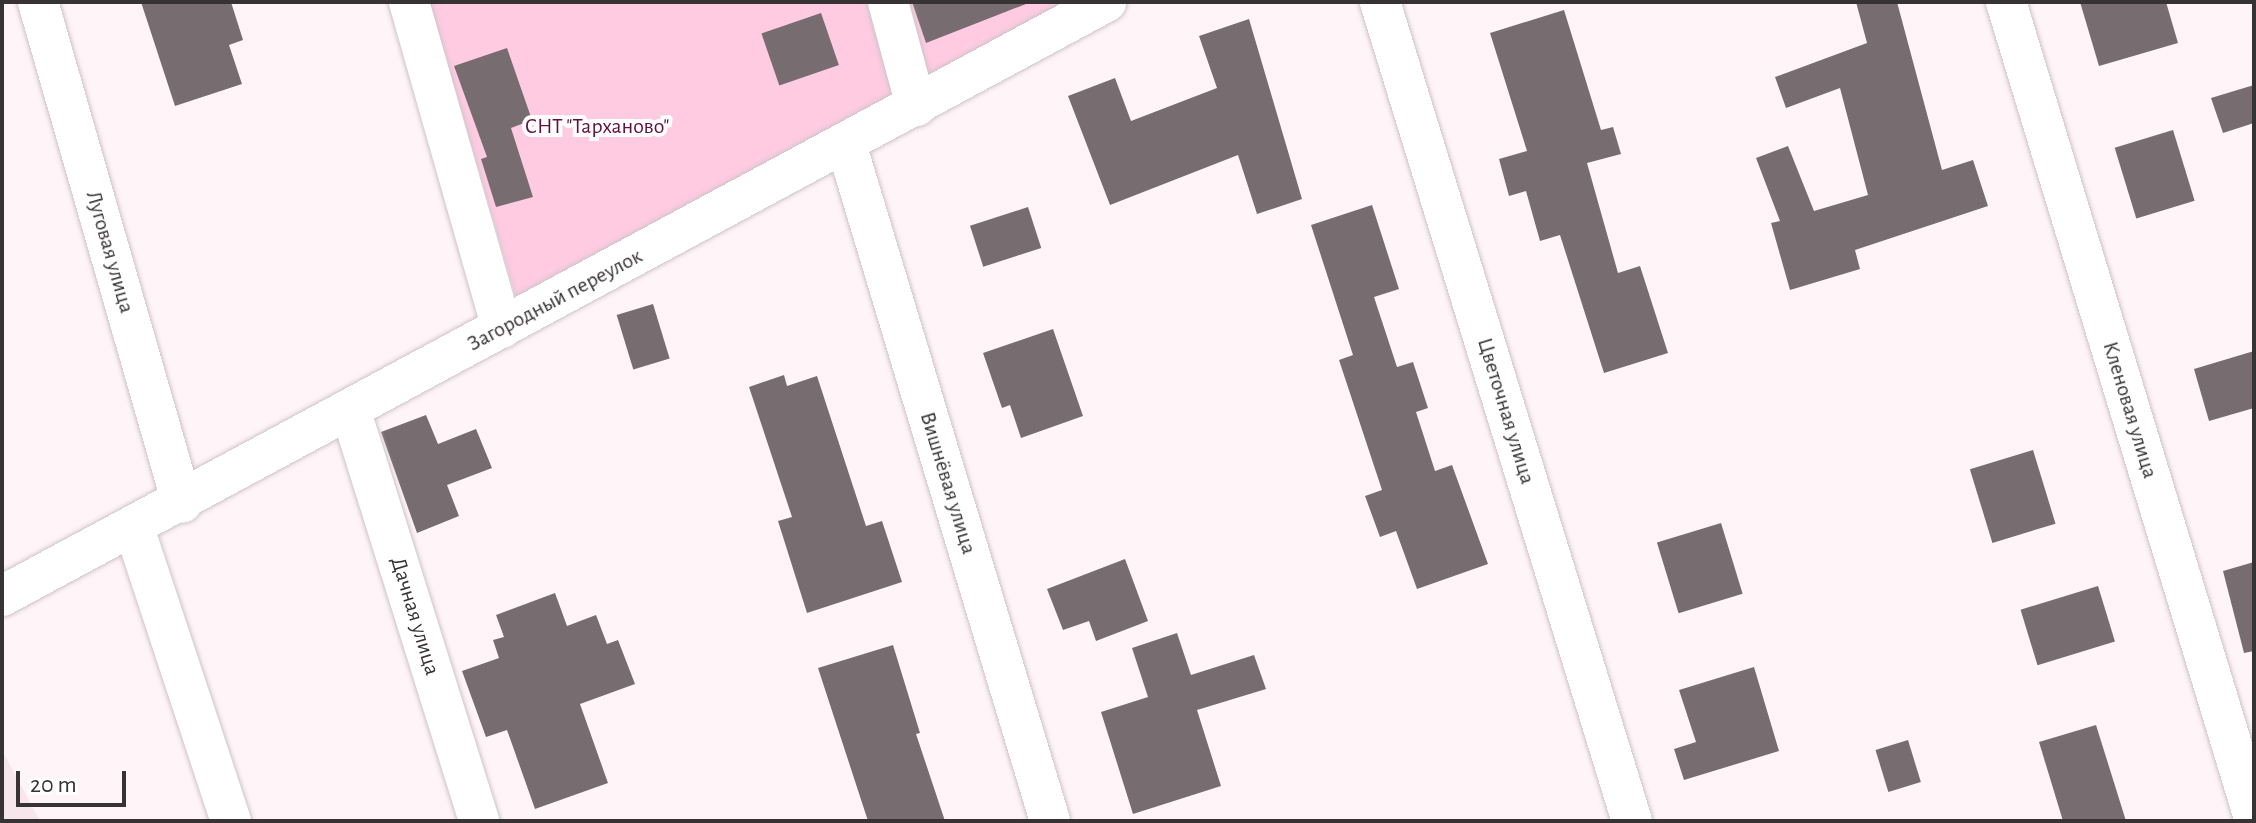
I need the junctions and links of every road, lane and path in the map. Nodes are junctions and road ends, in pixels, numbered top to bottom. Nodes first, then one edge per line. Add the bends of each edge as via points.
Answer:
1 (38, 2) edge
2 (409, 2) edge
3 (888, 2) edge
4 (1106, 2) edge
5 (1380, 2) edge
6 (2006, 2) edge
7 (916, 106) junction
8 (846, 144) junction
9 (502, 328) junction
10 (351, 412) junction
11 (182, 503) junction
12 (134, 528) junction
13 (2, 596) edge
14 (2254, 818) edge
15 (231, 821) edge
16 (479, 821) edge
17 (1050, 821) edge
18 (1632, 821) edge

1 - 11 street, Луговая улица
2 - 9 street
3 - 7 street
4 - 7 street, Загородный переулок
5 - 18 street, Цветочная улица
6 - 14 street, Кленовая улица
7 - 8 street, Загородный переулок
8 - 9 street, Загородный переулок
8 - 17 street, Вишнёвая улица
9 - 10 street, Загородный переулок
10 - 11 street, Загородный переулок
10 - 16 street, Дачная улица
11 - 12 street, Загородный переулок
12 - 13 street, Загородный переулок
12 - 15 street

